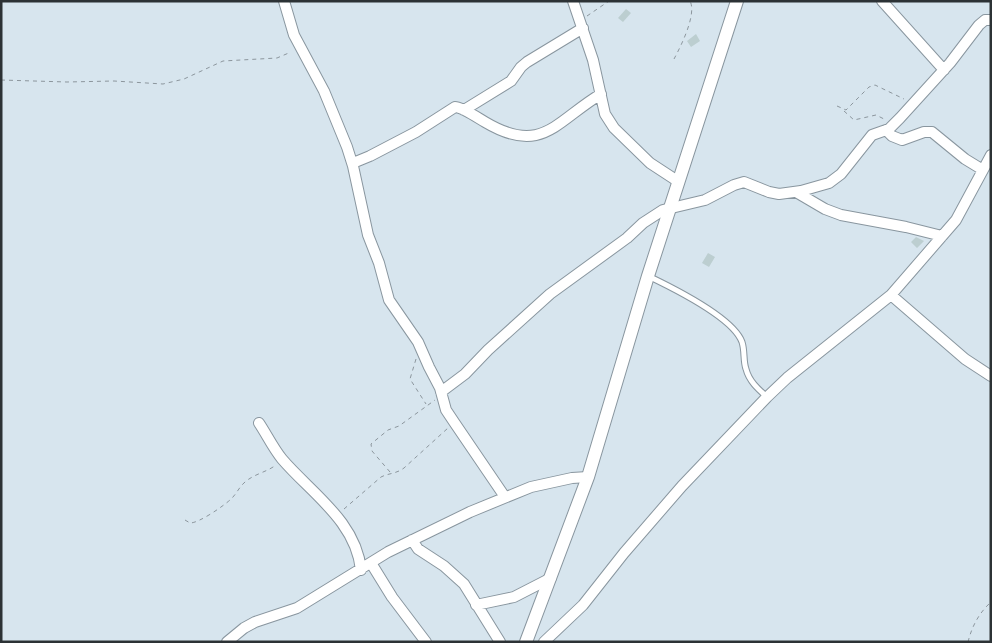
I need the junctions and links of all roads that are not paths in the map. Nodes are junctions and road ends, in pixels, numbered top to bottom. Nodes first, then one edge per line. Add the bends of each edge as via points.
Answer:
1 (284, 1) edge
2 (573, 1) edge
3 (737, 1) edge
4 (882, 1) edge
5 (991, 20) edge
6 (582, 24) junction
7 (944, 70) junction
8 (601, 94) junction
9 (464, 110) junction
10 (889, 128) junction
11 (991, 155) edge
12 (353, 163) junction
13 (983, 170) junction
14 (679, 182) junction
15 (796, 192) junction
16 (671, 207) junction
17 (942, 236) junction
18 (648, 276) junction
19 (891, 295) junction
20 (991, 376) edge
21 (441, 394) junction
22 (767, 397) junction
23 (259, 423) dead end
24 (588, 477) junction
25 (505, 497) junction
26 (412, 540) junction
27 (371, 563) junction
28 (361, 570) junction
29 (551, 578) junction
30 (476, 604) junction
31 (227, 642) edge
32 (426, 642) edge
33 (500, 642) edge
34 (526, 642) edge
35 (544, 642) edge

1 - 12 street via 299,45 324,92
2 - 6 street
3 - 14 street
4 - 7 street
5 - 7 street via 979,25
6 - 8 street
6 - 9 street via 527,62 511,82
7 - 10 street
8 - 9 street via 560,125 526,137 494,128
8 - 14 street via 614,128 650,163
9 - 12 street via 455,108 416,132
10 - 13 street via 892,136 902,140 932,132
10 - 15 street via 872,135 841,174 829,183
11 - 13 street
12 - 21 street via 368,235 389,300 420,346
13 - 17 street via 956,220
14 - 16 street
15 - 16 street via 779,194 744,182 705,200
15 - 17 street via 841,216 906,226
16 - 18 street
16 - 21 street via 655,214 550,294
17 - 19 street
18 - 22 lane via 698,302 729,326 742,340 746,369 754,385
18 - 24 street
19 - 20 street via 965,359
19 - 22 street
21 - 25 street via 446,410
22 - 35 street via 682,486 583,605
23 - 28 street via 282,459 352,536
24 - 25 street via 545,484
24 - 29 street
25 - 26 street
26 - 27 street
26 - 30 street via 418,549 464,584
27 - 28 street
27 - 32 street
28 - 31 street via 297,608 255,622
29 - 30 street via 514,597
29 - 34 street
30 - 33 street

